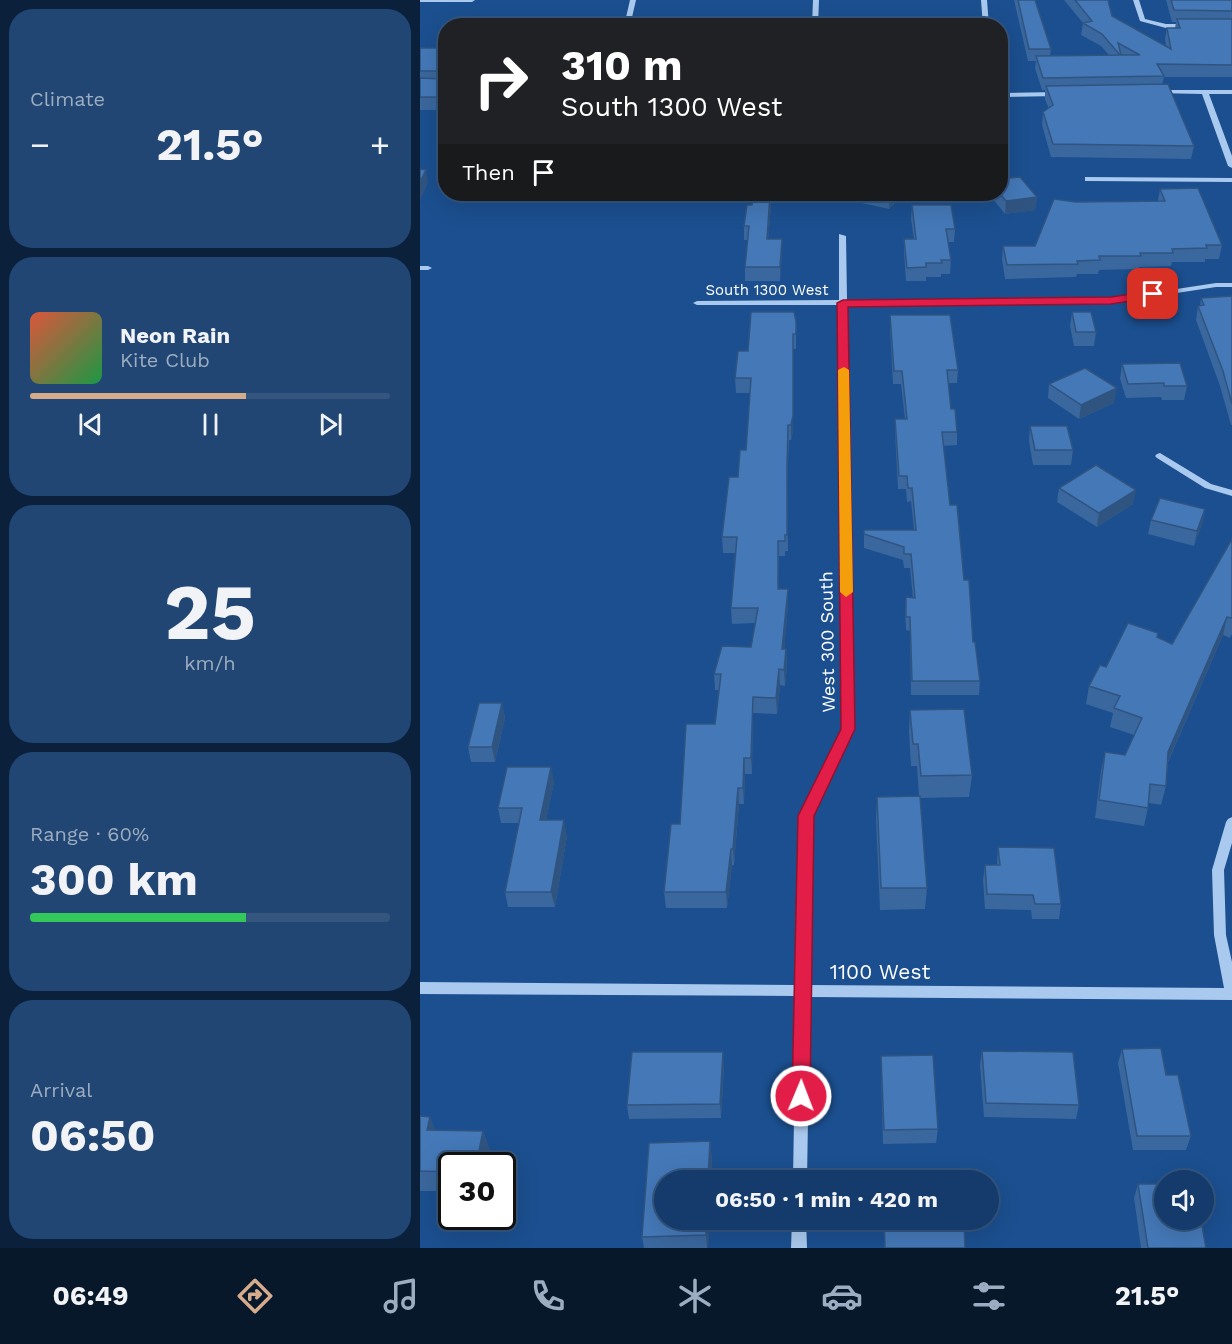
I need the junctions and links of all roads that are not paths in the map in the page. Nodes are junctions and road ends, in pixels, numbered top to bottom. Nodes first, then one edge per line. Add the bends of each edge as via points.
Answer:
1 (420, 0) edge
2 (428, 0) edge
3 (472, 0) edge
4 (633, 0) edge
5 (816, 0) edge
6 (984, 0) edge
7 (1136, 0) edge
8 (629, 18) edge
9 (815, 18) edge
10 (985, 18) edge
11 (1199, 26) edge
12 (1205, 92) junction
13 (1232, 92) edge
14 (1148, 93) edge
15 (1069, 94) edge
16 (1008, 95) edge
17 (1232, 166) edge
18 (1088, 179) dead end
19 (1232, 180) edge
20 (842, 237) dead end
21 (1232, 285) edge
22 (697, 303) dead end
23 (843, 303) junction
24 (1160, 456) dead end
25 (1232, 493) edge
26 (1232, 822) edge
27 (420, 988) edge
28 (803, 992) junction
29 (1232, 994) edge
30 (800, 1170) edge
31 (799, 1230) edge
32 (799, 1248) edge

1 - 2 street
2 - 3 street
4 - 8 street
5 - 9 street
6 - 10 street
7 - 11 street via 1142,20 1166,26
12 - 13 street
12 - 14 street
12 - 17 street
15 - 16 street
18 - 19 street
20 - 23 street, West 300 South
21 - 23 street, South 1300 West via 1111,301
22 - 23 street, South 1300 West
23 - 28 street, West 300 South via 848,729 806,816
24 - 25 street via 1208,486
26 - 29 street via 1218,870 1220,935
27 - 28 street, 1100 West
28 - 29 street, 1100 West
28 - 30 street, West 300 South
31 - 32 street

